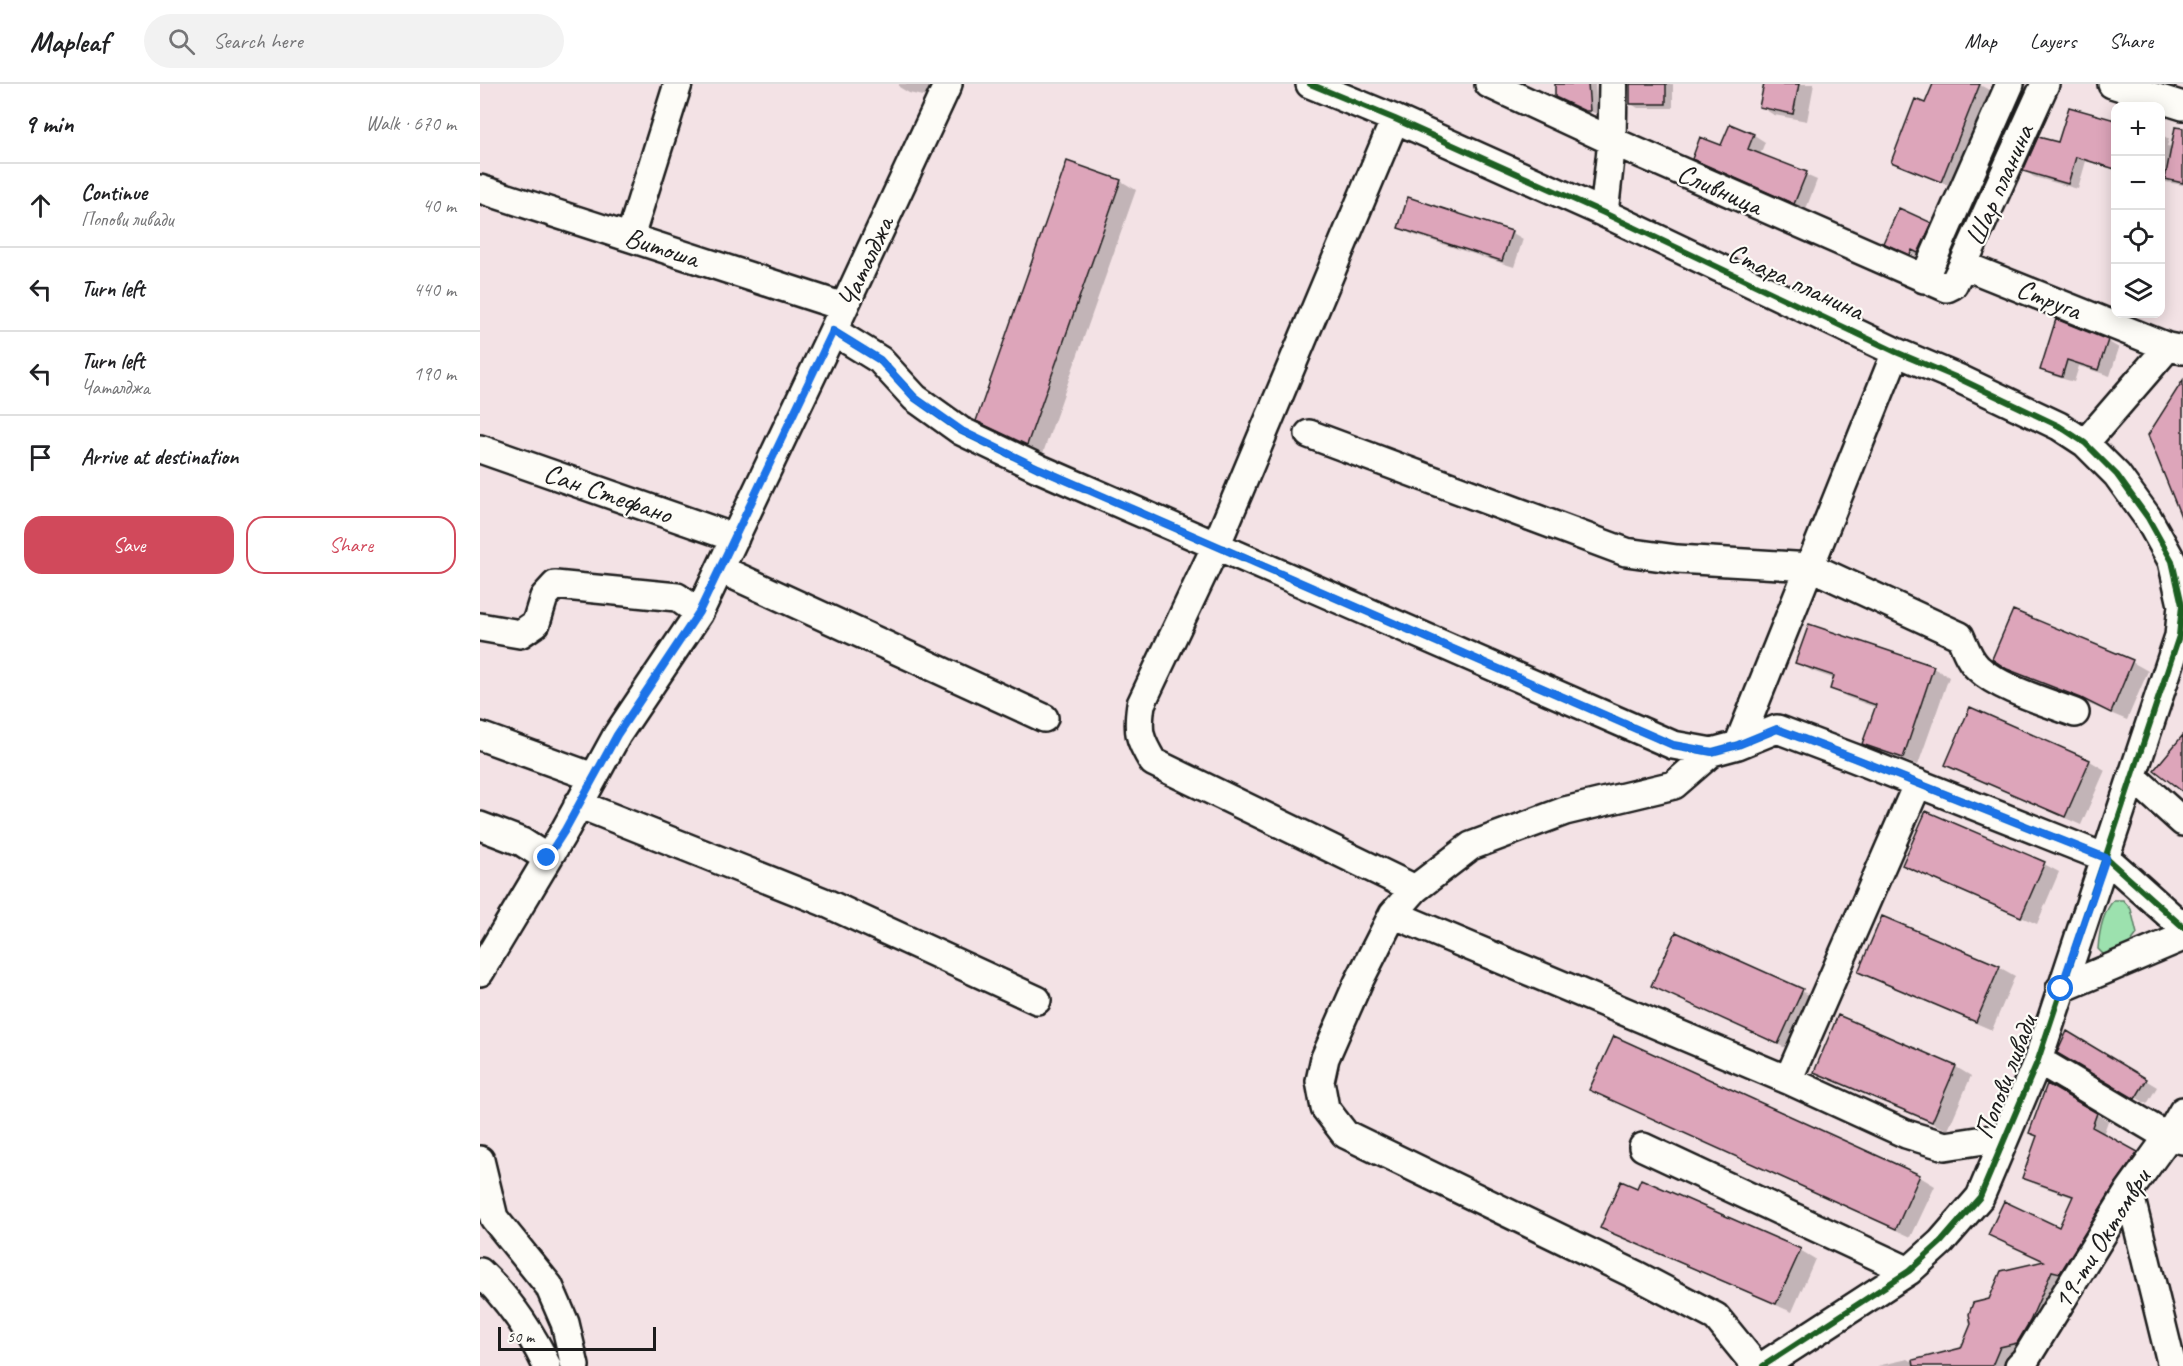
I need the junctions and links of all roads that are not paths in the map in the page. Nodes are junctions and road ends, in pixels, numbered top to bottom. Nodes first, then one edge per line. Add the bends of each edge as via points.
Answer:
1 (678, 84) edge
2 (948, 84) edge
3 (1310, 84) edge
4 (1489, 84) edge
5 (1613, 84) edge
6 (2010, 84) edge
7 (2045, 84) edge
8 (2112, 84) edge
9 (2183, 106) edge
10 (1395, 119) junction
11 (1612, 141) junction
12 (480, 189) edge
13 (1604, 213) junction
14 (630, 237) junction
15 (1958, 275) junction
16 (1924, 279) junction
17 (839, 319) junction
18 (2176, 349) edge
19 (1896, 352) junction
20 (1309, 434) dead end
21 (2085, 443) junction
22 (480, 449) edge
23 (735, 538) junction
24 (1216, 546) junction
25 (1811, 567) junction
26 (720, 569) junction
27 (2182, 605) edge
28 (699, 612) junction
29 (480, 627) edge
30 (2181, 636) edge
31 (2075, 713) dead end
32 (1044, 718) dead end
33 (480, 736) edge
34 (1738, 745) junction
35 (1712, 752) junction
36 (593, 777) junction
37 (2133, 777) junction
38 (1918, 783) junction
39 (578, 804) junction
40 (2183, 822) edge
41 (480, 826) edge
42 (547, 858) junction
43 (2106, 858) junction
44 (1415, 889) junction
45 (1393, 914) junction
46 (2183, 927) edge
47 (2183, 937) edge
48 (480, 972) edge
49 (2061, 989) junction
50 (1037, 1000) dead end
51 (2038, 1060) junction
52 (1788, 1080) junction
53 (2183, 1111) edge
54 (2004, 1137) junction
55 (2176, 1138) edge
56 (1642, 1147) dead end
57 (480, 1160) edge
58 (2129, 1191) junction
59 (1910, 1271) junction
60 (480, 1272) edge
61 (2173, 1328) edge
62 (547, 1366) edge
63 (575, 1366) edge
64 (1756, 1366) edge
65 (1763, 1366) edge
66 (2019, 1366) edge
67 (2172, 1366) edge

1 - 14 street
2 - 17 street, Чаталджа
3 - 10 street, Стара планина
4 - 11 street, Сливница
5 - 11 street
6 - 16 street, Шар планина
7 - 15 street, Шар планина
8 - 9 street
10 - 13 street, Стара планина
10 - 24 street
11 - 13 street
11 - 16 street, Сливница
12 - 14 street, Витоша
13 - 19 street, Стара планина
14 - 17 street, Витоша
15 - 16 street, Сливница via 1947,288
15 - 18 street, Струга
17 - 23 street, Чаталджа
17 - 24 street, Витоша via 915,398 962,431
18 - 21 street, Струга
19 - 21 street, Стара планина via 2059,426
19 - 25 street
20 - 25 street via 1626,552
21 - 27 street, Стара планина via 2117,475 2148,518 2172,561
22 - 23 street, Сан Стефано
23 - 26 street, Чаталджа
24 - 35 street, Витоша via 1673,745
24 - 44 street via 1141,704 1138,726 1143,745 1154,762
25 - 31 street via 1959,636 1978,668 1997,682
25 - 34 street
26 - 28 street, Чаталджа
26 - 32 street
27 - 30 street, Попови ливади
28 - 29 street via 677,597 555,585 544,597 536,623 520,634
28 - 36 street, Чаталджа
30 - 37 street, Попови ливади
33 - 36 street
34 - 35 street
34 - 38 street via 1777,729
35 - 44 street via 1674,785 1565,811 1471,846
36 - 39 street, Чаталджа
37 - 40 street
37 - 43 street, Попови ливади
38 - 43 street
38 - 52 street
39 - 42 street, Чаталджа
39 - 50 street via 824,902
41 - 42 street via 522,842
42 - 48 street, Чаталджа
43 - 46 street
43 - 49 street, Попови ливади
44 - 45 street
45 - 52 street
45 - 64 street via 1325,1058 1320,1081 1325,1108 1346,1134 1716,1317
47 - 49 street
49 - 51 street, Попови ливади
51 - 54 street, Попови ливади
51 - 55 street
52 - 54 street via 1906,1134 1945,1146
53 - 55 street, 19-ти Октомври
54 - 59 street, Попови ливади via 1980,1197
55 - 58 street, 19-ти Октомври
56 - 59 street
57 - 63 street via 494,1218 549,1286 565,1323
58 - 61 street
58 - 66 street, 19-ти Октомври
59 - 65 street, Попови ливади
60 - 62 street via 497,1289
61 - 67 street

